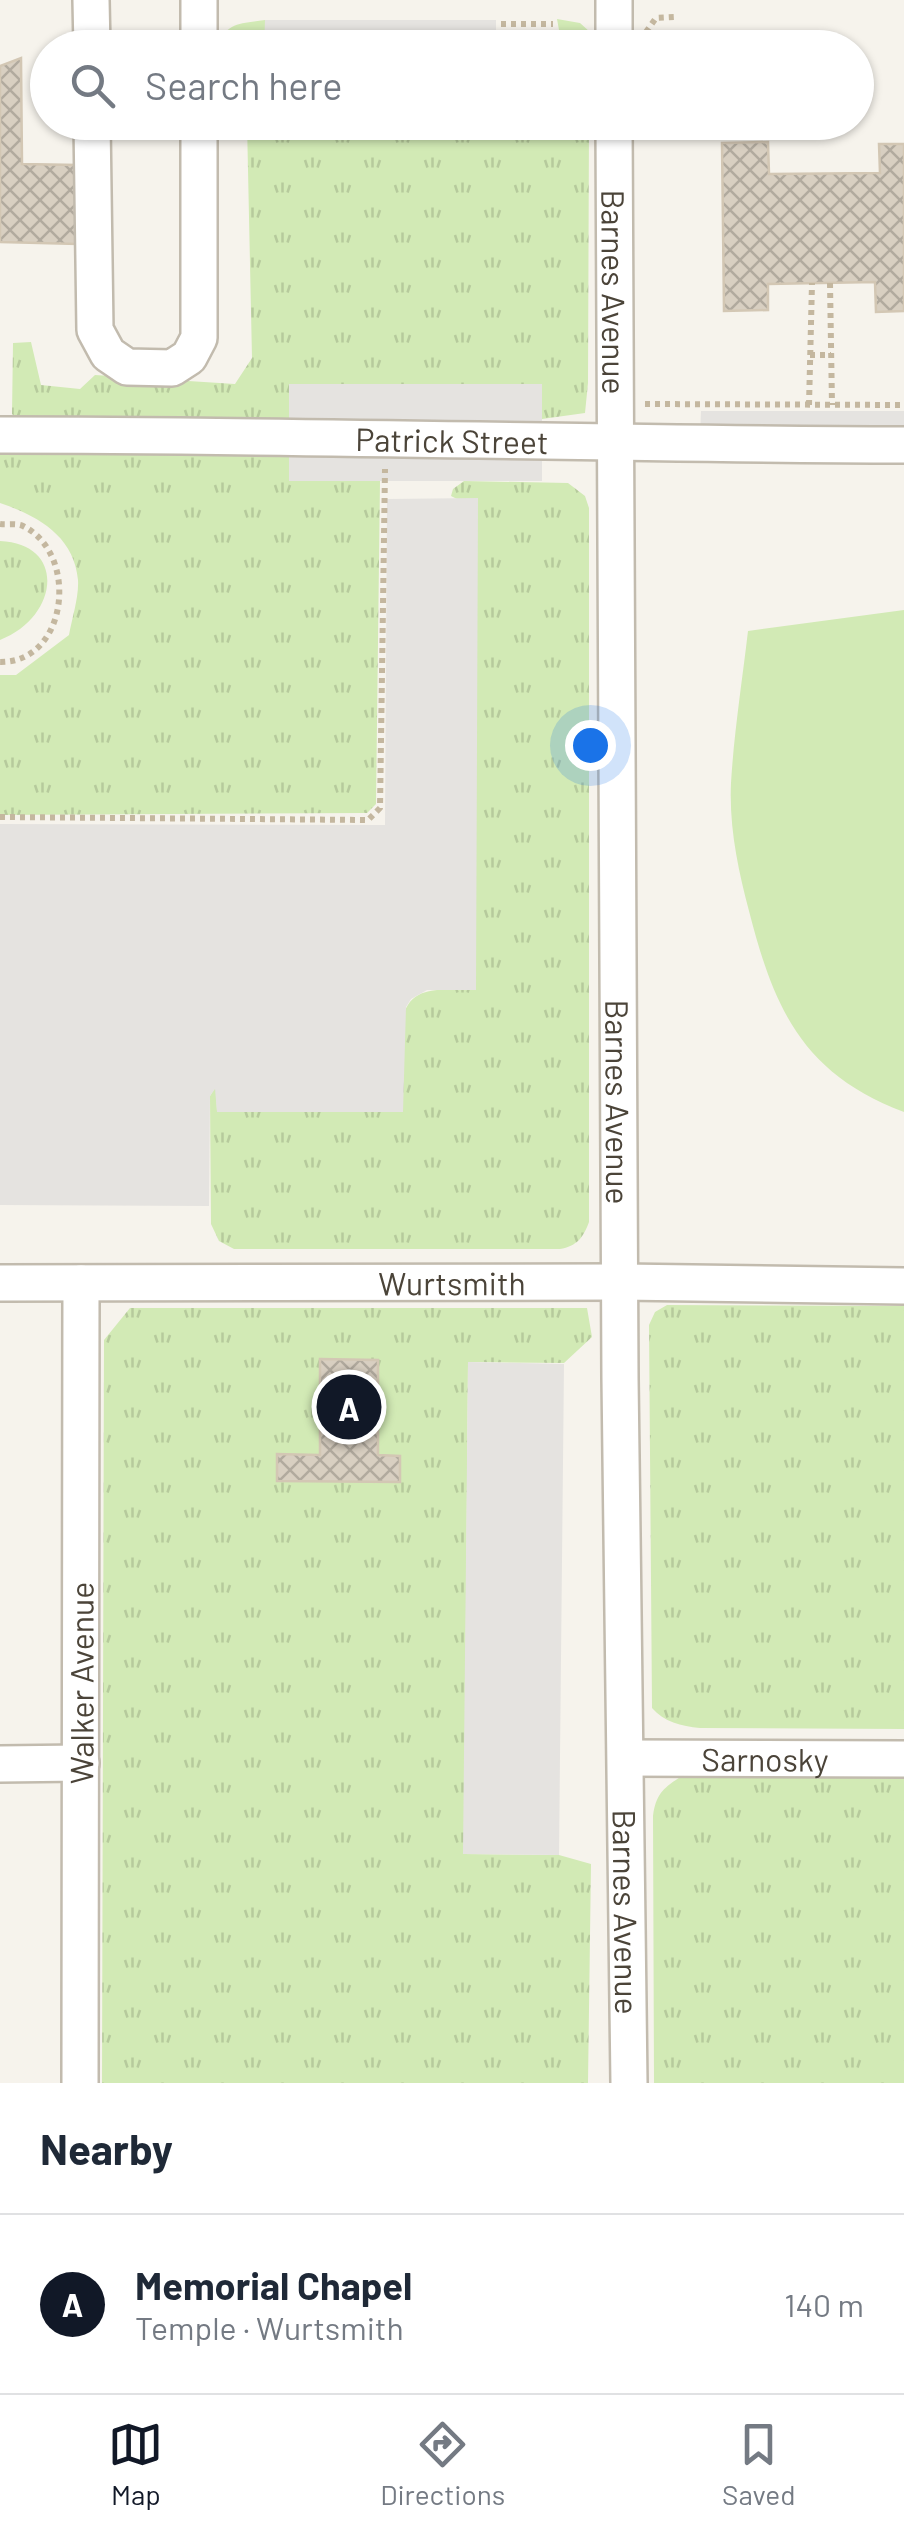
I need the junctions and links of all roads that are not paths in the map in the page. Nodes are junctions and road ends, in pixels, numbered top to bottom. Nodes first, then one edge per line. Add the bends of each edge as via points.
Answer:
1 (91, 0) edge
2 (199, 0) edge
3 (614, 0) edge
4 (92, 30) edge
5 (199, 30) edge
6 (625, 30) edge
7 (92, 140) edge
8 (200, 140) edge
9 (614, 140) edge
10 (0, 435) edge
11 (616, 444) junction
12 (904, 446) edge
13 (0, 1282) edge
14 (622, 1282) junction
15 (80, 1283) junction
16 (904, 1286) edge
17 (627, 1758) junction
18 (904, 1758) edge
19 (81, 1763) junction
20 (0, 1764) edge
21 (80, 2083) edge
22 (629, 2083) edge

1 - 4 street
2 - 5 street
3 - 6 street
7 - 8 street via 94,330 108,354 127,367 172,368 200,338
9 - 11 street, Barnes Avenue
10 - 11 street, Patrick Street
11 - 12 street, Patrick Street
11 - 14 street, Barnes Avenue
13 - 15 street, Wurtsmith
14 - 15 street, Wurtsmith
14 - 16 street, Wurtsmith
14 - 17 street, Barnes Avenue
15 - 19 street, Walker Avenue
17 - 18 street, Sarnosky
17 - 22 street, Barnes Avenue
19 - 20 street
19 - 21 street, Walker Avenue

